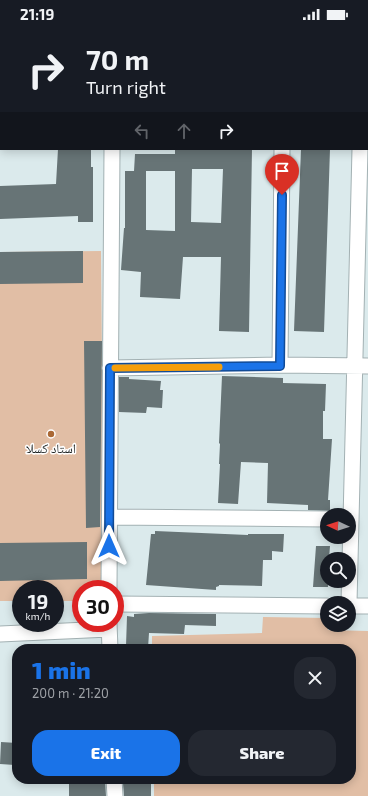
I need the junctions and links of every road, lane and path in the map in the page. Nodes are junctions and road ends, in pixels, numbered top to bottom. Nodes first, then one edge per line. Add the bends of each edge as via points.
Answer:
1 (112, 150) edge
2 (282, 150) edge
3 (360, 150) edge
4 (280, 366) junction
5 (362, 366) edge
6 (110, 368) junction
7 (351, 508) edge
8 (110, 517) junction
9 (320, 518) edge
10 (350, 544) edge
11 (109, 580) edge
12 (349, 596) edge
13 (124, 604) edge
14 (356, 605) edge
15 (320, 606) edge
16 (368, 606) edge
17 (72, 629) edge
18 (109, 632) edge
19 (0, 634) edge
20 (110, 644) edge
21 (114, 784) edge
22 (115, 796) edge

1 - 6 street
2 - 4 street
3 - 5 street
4 - 5 street
4 - 6 street
5 - 7 street
6 - 8 street
8 - 9 street
8 - 11 street
10 - 12 street
13 - 15 street
14 - 16 street
17 - 19 street
18 - 20 street
21 - 22 street

